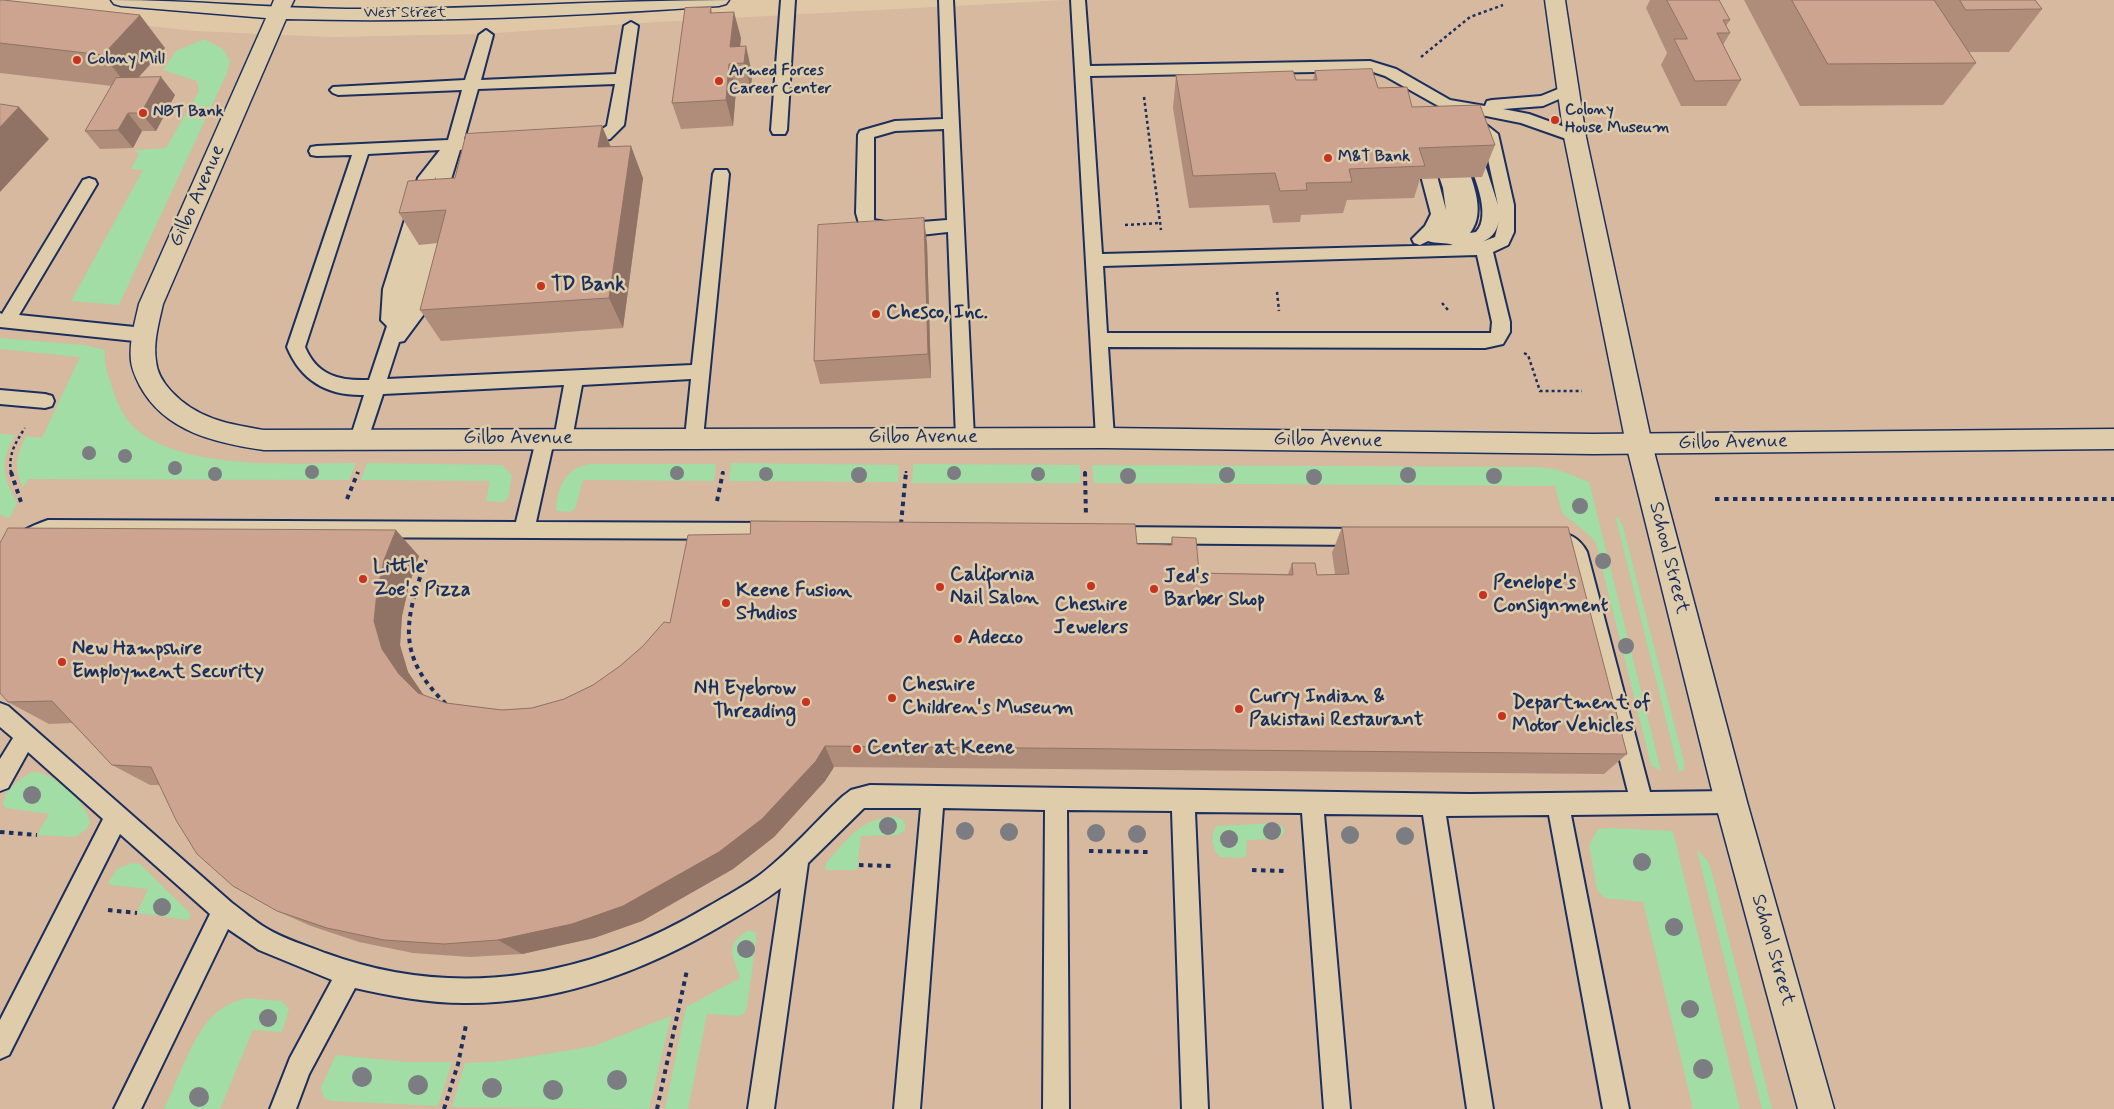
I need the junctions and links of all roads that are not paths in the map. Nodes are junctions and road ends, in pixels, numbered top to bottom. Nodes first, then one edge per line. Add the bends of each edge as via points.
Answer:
1 (122, 0) edge
2 (719, 0) edge
3 (788, 0) edge
4 (946, 0) edge
5 (1078, 0) edge
6 (1555, 0) edge
7 (645, 3) edge
8 (553, 5) edge
9 (281, 6) edge
10 (631, 26) dead end
11 (486, 35) dead end
12 (1083, 71) junction
13 (623, 79) junction
14 (472, 85) junction
15 (338, 90) dead end
16 (1568, 90) junction
17 (1441, 120) junction
18 (951, 124) junction
19 (779, 130) dead end
20 (1575, 137) junction
21 (1451, 139) edge
22 (560, 140) edge
23 (483, 144) edge
24 (454, 145) junction
25 (362, 149) junction
26 (317, 152) dead end
27 (466, 168) edge
28 (721, 174) dead end
29 (88, 184) dead end
30 (456, 223) edge
31 (955, 225) junction
32 (1484, 248) junction
33 (1405, 252) junction
34 (1094, 260) junction
35 (3, 321) edge
36 (144, 335) junction
37 (1099, 340) junction
38 (389, 348) junction
39 (702, 372) junction
40 (574, 378) junction
41 (376, 386) junction
42 (0, 397) edge
43 (45, 401) road end
44 (694, 438) junction
45 (965, 438) junction
46 (1095, 438) junction
47 (2114, 438) edge
48 (364, 439) junction
49 (554, 440) junction
50 (1639, 444) junction
51 (524, 529) junction
52 (791, 532) edge
53 (1086, 534) edge
54 (1383, 537) edge
55 (1531, 539) edge
56 (2, 560) edge
57 (0, 713) edge
58 (26, 736) junction
59 (0, 780) edge
60 (933, 798) junction
61 (1056, 800) junction
62 (1183, 802) junction
63 (1730, 802) junction
64 (1312, 803) junction
65 (1433, 804) junction
66 (1642, 804) junction
67 (1558, 805) junction
68 (117, 816) junction
69 (797, 855) junction
70 (224, 911) junction
71 (349, 974) junction
72 (0, 1046) edge
73 (127, 1109) edge
74 (283, 1109) edge
75 (761, 1109) edge
76 (907, 1109) edge
77 (1056, 1109) edge
78 (1195, 1109) edge
79 (1337, 1109) edge
80 (1480, 1109) edge
81 (1616, 1109) edge
82 (1816, 1109) edge

1 - 9 street, West Street
2 - 7 street, West Street
3 - 19 lane
4 - 18 lane
5 - 12 lane
6 - 16 street, School Street
7 - 8 street, West Street
8 - 9 street, West Street via 411,15
9 - 36 street, Gilbo Avenue via 151,304
10 - 13 lane
11 - 14 lane
12 - 17 lane via 1370,66 1391,72 1435,100
12 - 34 lane
13 - 14 lane
13 - 22 lane via 616,125 611,133 599,138
14 - 15 lane
14 - 24 lane
16 - 17 lane via 1543,101
16 - 20 street, School Street
17 - 20 lane via 1524,118
17 - 32 lane via 1490,134 1501,180 1507,231 1498,245
17 - 33 lane via 1456,212 1453,223 1446,231
17 - 33 lane via 1466,131 1488,194 1490,224 1481,236
18 - 31 lane
18 - 31 lane via 886,127 866,135 864,213 866,223 872,228 885,230
20 - 50 street, School Street
21 - 33 lane via 1471,207 1469,225 1463,233
23 - 24 lane
24 - 25 lane
24 - 27 lane
24 - 38 lane via 458,176 429,270
24 - 38 lane via 426,178 392,289
25 - 26 lane
25 - 41 lane via 296,347 305,364 328,382 347,387
28 - 39 lane
29 - 35 lane
30 - 38 lane via 439,281
31 - 45 lane
32 - 33 lane
32 - 37 lane via 1501,322 1501,332 1491,340
33 - 34 lane
34 - 37 lane
35 - 36 lane
36 - 48 street, Gilbo Avenue via 143,362 151,385 171,410 194,423 223,434 264,440
37 - 46 lane
38 - 41 lane
39 - 40 lane
39 - 44 lane
40 - 41 lane
40 - 49 lane
41 - 48 lane
42 - 43 lane
44 - 45 street, Gilbo Avenue
44 - 49 street, Gilbo Avenue
45 - 46 street, Gilbo Avenue
46 - 50 street, Gilbo Avenue
47 - 50 street, Gilbo Avenue
48 - 49 street, Gilbo Avenue
49 - 51 lane
50 - 63 street, School Street
51 - 52 lane
51 - 56 lane via 48,528 32,533
53 - 54 lane
55 - 66 lane via 1562,540 1573,545 1578,552
57 - 58 lane
58 - 59 lane
58 - 68 lane
60 - 61 lane
60 - 69 lane via 859,798
60 - 76 lane
61 - 62 lane
61 - 77 lane
62 - 64 lane
62 - 78 lane
63 - 66 lane
63 - 82 street, School Street
64 - 65 lane
64 - 79 lane
65 - 67 lane
65 - 80 lane
66 - 67 lane
67 - 81 lane
68 - 70 lane
68 - 72 lane
69 - 71 lane via 774,878 696,930 626,963 552,984 473,992 400,986
69 - 75 lane
70 - 71 lane via 258,937 329,969
70 - 73 lane
71 - 74 lane via 299,1067

